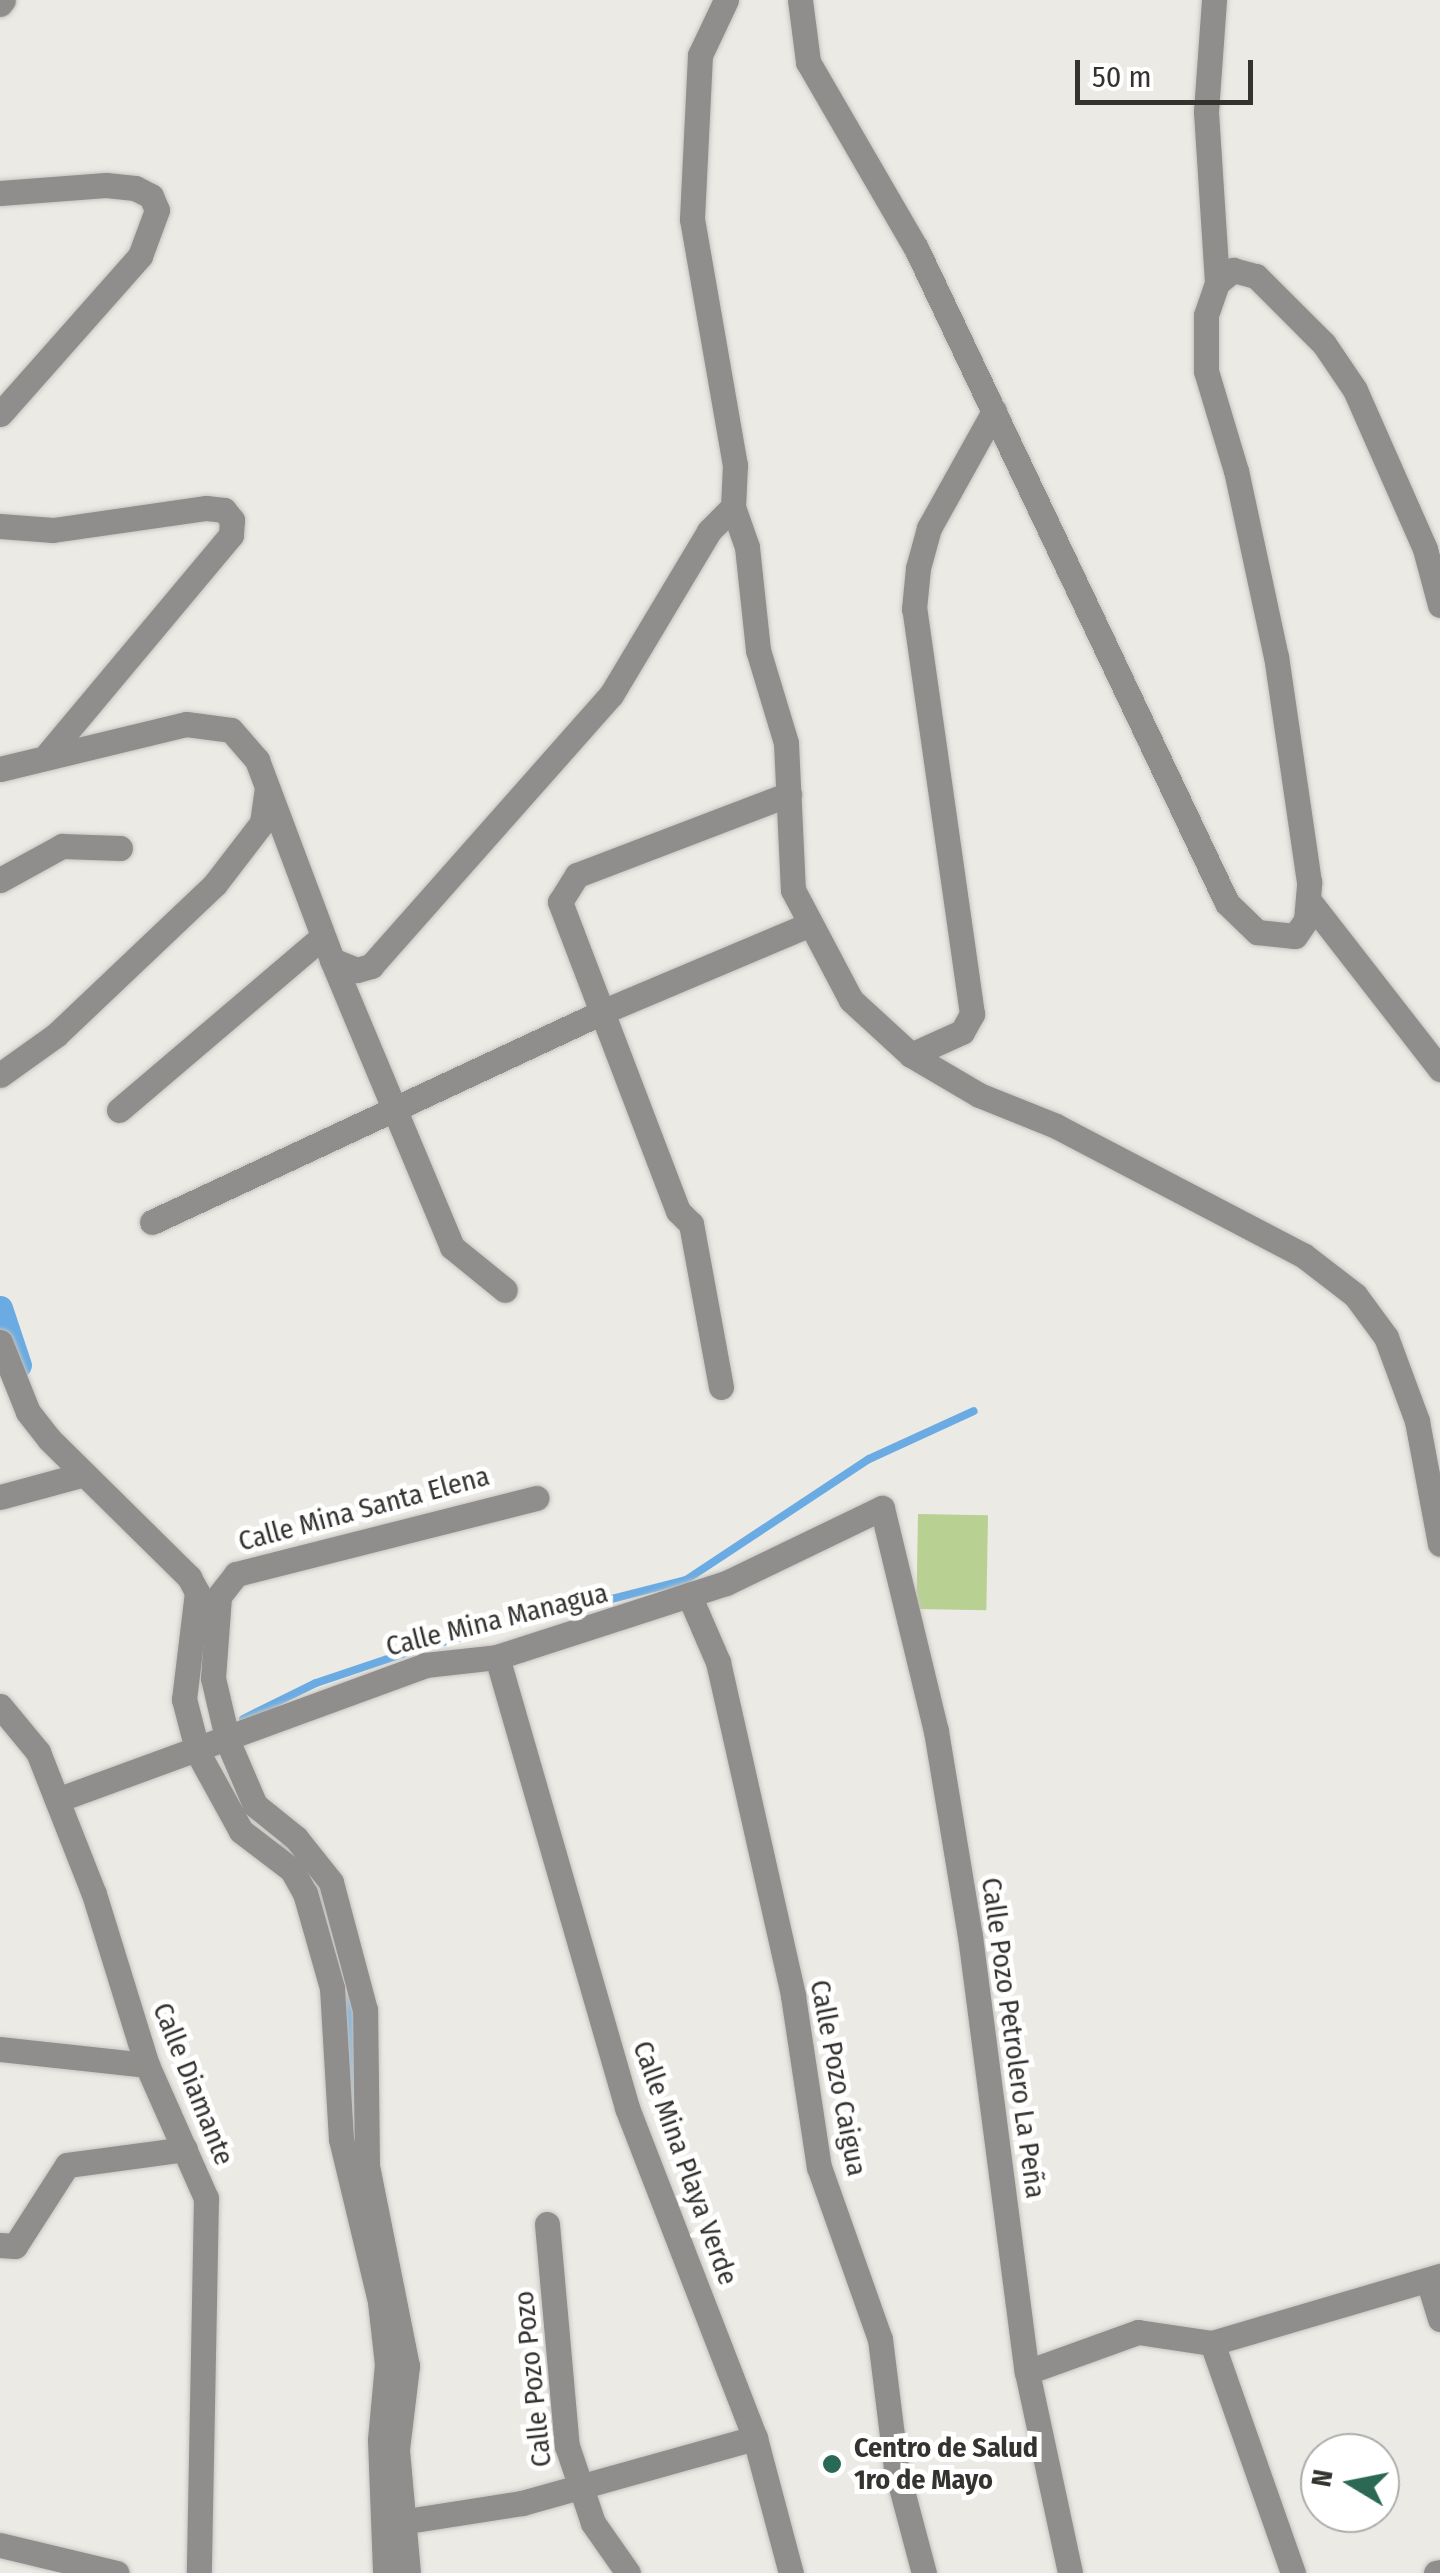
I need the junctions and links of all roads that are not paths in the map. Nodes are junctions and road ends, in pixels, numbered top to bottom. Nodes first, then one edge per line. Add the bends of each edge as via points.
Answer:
1 (726, 0) edge
2 (800, 0) edge
3 (1214, 0) edge
4 (0, 193) edge
5 (1216, 283) junction
6 (994, 411) junction
7 (0, 414) edge
8 (733, 508) junction
9 (0, 526) edge
10 (53, 530) junction
11 (0, 540) edge
12 (1440, 604) edge
13 (46, 756) junction
14 (0, 769) edge
15 (267, 788) junction
16 (789, 794) junction
17 (120, 848) dead end
18 (0, 880) edge
19 (1310, 902) junction
20 (808, 926) junction
21 (327, 949) junction
22 (602, 1012) junction
23 (911, 1055) junction
24 (1440, 1068) edge
25 (0, 1076) edge
26 (394, 1108) junction
27 (119, 1110) dead end
28 (152, 1222) dead end
29 (506, 1290) dead end
30 (0, 1342) edge
31 (721, 1387) dead end
32 (81, 1475) junction
33 (0, 1497) edge
34 (537, 1498) dead end
35 (886, 1514) joint
36 (1440, 1544) edge
37 (689, 1595) junction
38 (497, 1657) junction
39 (0, 1706) edge
40 (228, 1742) junction
41 (198, 1754) junction
42 (57, 1800) junction
43 (0, 2049) edge
44 (147, 2065) junction
45 (185, 2149) junction
46 (547, 2224) dead end
47 (0, 2245) edge
48 (1434, 2278) edge
49 (1440, 2319) edge
50 (1212, 2343) junction
51 (1027, 2372) junction
52 (754, 2438) junction
53 (576, 2486) junction
54 (401, 2522) junction
55 (0, 2545) edge
56 (118, 2573) edge
57 (198, 2573) edge
58 (385, 2573) edge
59 (408, 2573) edge
60 (628, 2573) edge
61 (790, 2573) edge
62 (924, 2573) edge
63 (1070, 2573) edge
64 (1293, 2573) edge

1 - 8 street via 700,54 692,219 735,465
2 - 6 street via 808,62 868,157
3 - 5 street via 1206,112
4 - 7 street via 135,188 151,196 157,210 140,256
5 - 12 street via 1233,270 1256,276 1324,344 1355,390 1424,549
5 - 19 street via 1206,315 1206,371 1236,471 1276,657
6 - 19 street via 1016,470 1093,613 1227,903 1241,922 1274,936 1295,936
6 - 23 street via 929,528 918,568 914,609 972,1014 962,1032
8 - 16 street via 747,547 758,650 786,743
8 - 21 street via 709,531 611,695 371,966 358,970
9 - 10 street
10 - 11 street
10 - 13 street via 206,508 224,510 232,520 231,535
13 - 14 street
13 - 15 street via 210,722 244,742
15 - 21 street
15 - 25 street via 262,823 215,884 56,1034
16 - 20 street via 793,890
16 - 22 street via 576,876 565,888 560,917
17 - 18 street via 62,846
19 - 24 street
20 - 22 street
20 - 23 street via 851,1000
21 - 26 street
21 - 27 street
22 - 26 street
22 - 31 street via 678,1211 691,1224
23 - 36 street via 1303,1254 1355,1294 1386,1337 1417,1420
26 - 28 street
26 - 29 street via 452,1247
30 - 32 street via 28,1412
32 - 33 street
32 - 41 street via 189,1577 196,1592 184,1698
34 - 40 street, Calle Mina Santa Elena via 236,1574 219,1596 213,1678
35 - 37 street, Calle Mina Managua via 874,1507 726,1584
35 - 51 street, Calle Pozo Petrolero La Peña via 954,1833
37 - 38 street, Calle Mina Managua
37 - 62 street, Calle Pozo Caigua via 718,1662 793,1996 820,2167 880,2339 896,2468
38 - 40 street, Calle Mina Managua via 426,1665
38 - 52 street, Calle Mina Playa Verde via 627,2108
39 - 42 street, Calle Diamante via 38,1752
40 - 41 street, Calle Mina Managua
40 - 54 street via 255,1805 296,1838 331,1882 365,2010 367,2165 406,2366 397,2448
41 - 42 street, Calle Mina Managua
41 - 58 street via 242,1831 292,1870 332,1988 340,2139 380,2302 388,2364 380,2440
42 - 44 street, Calle Diamante
43 - 44 street
44 - 45 street, Calle Diamante
45 - 47 street via 67,2165 15,2246
45 - 57 street, Calle Diamante via 206,2198
46 - 53 street, Calle Pozo Pozo via 562,2411
48 - 49 street
48 - 50 street
50 - 51 street via 1138,2332
50 - 64 street
51 - 63 street, Calle Pozo Petrolero La Peña
52 - 53 street
52 - 61 street, Calle Mina Playa Verde
53 - 54 street via 460,2516
53 - 60 street, Calle Pozo Pozo
54 - 59 street
55 - 56 street

